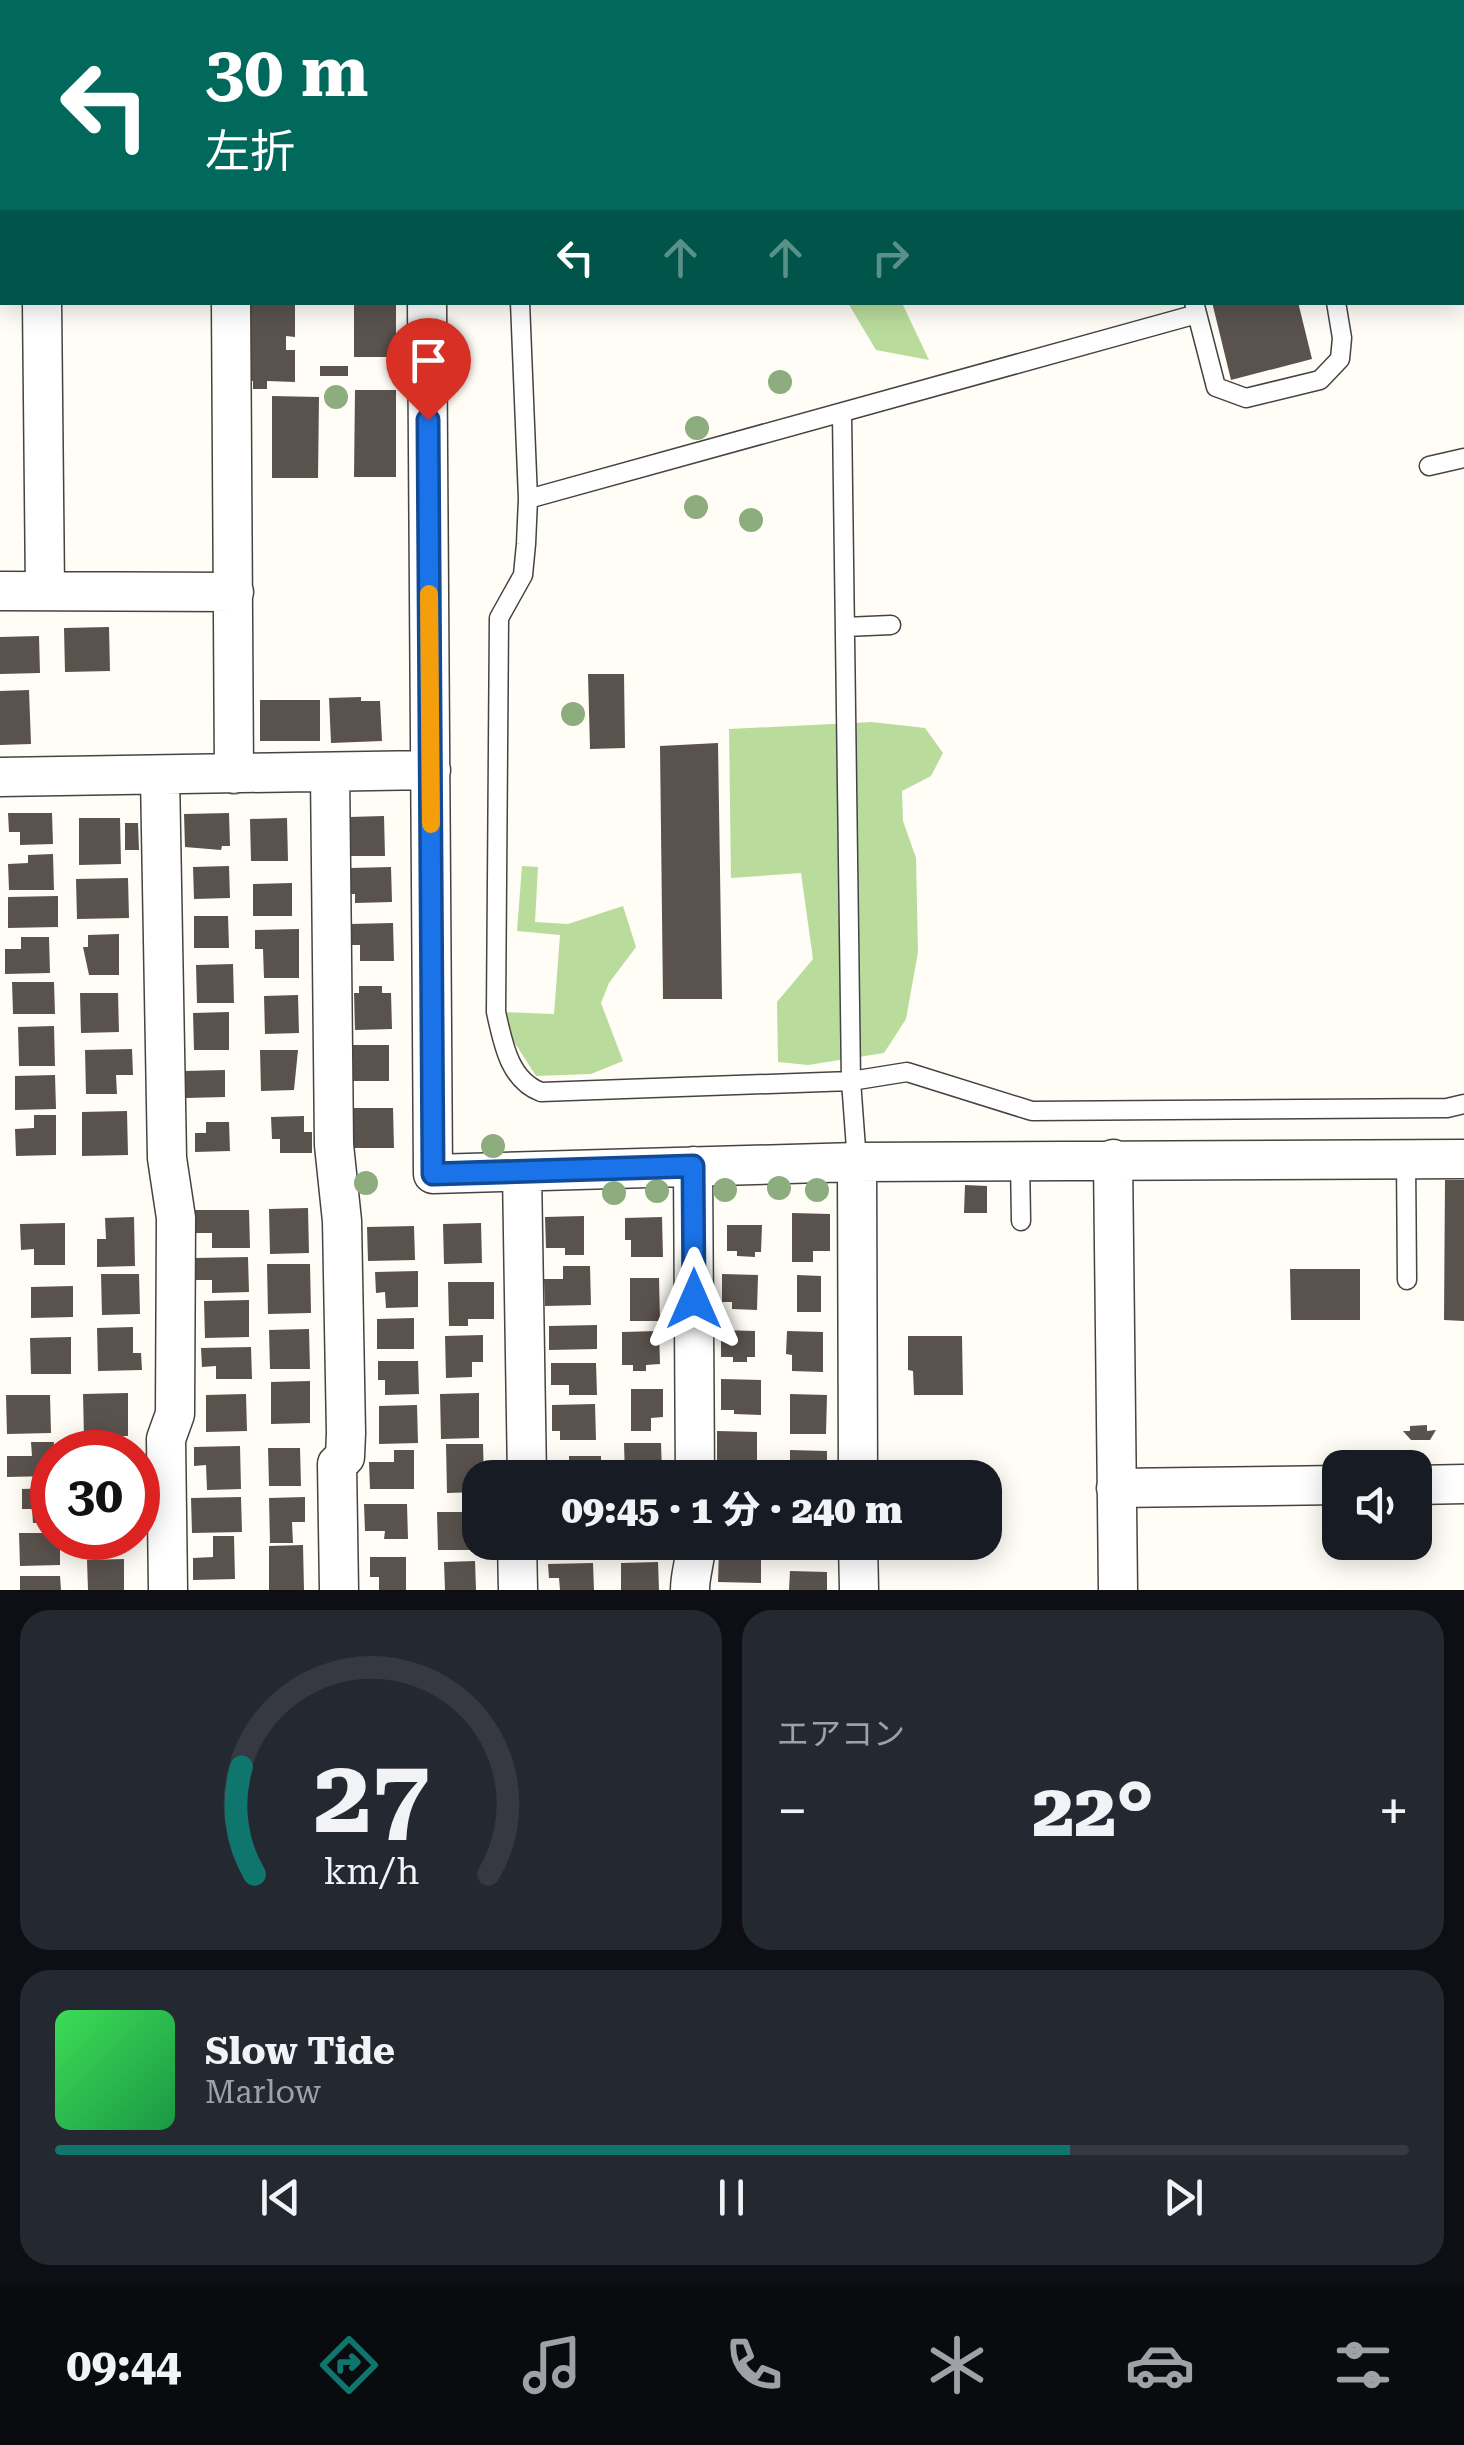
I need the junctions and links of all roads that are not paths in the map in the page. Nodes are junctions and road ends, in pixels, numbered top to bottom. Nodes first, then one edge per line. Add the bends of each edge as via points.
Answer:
1 (42, 305) edge
2 (231, 305) edge
3 (426, 305) edge
4 (520, 305) edge
5 (1336, 305) edge
6 (1195, 308) edge
7 (842, 414) junction
8 (1464, 458) edge
9 (1428, 466) dead end
10 (528, 498) junction
11 (45, 590) junction
12 (0, 591) edge
13 (234, 592) junction
14 (891, 625) dead end
15 (845, 627) junction
16 (431, 770) junction
17 (330, 772) junction
18 (234, 774) junction
19 (160, 776) junction
20 (0, 777) edge
21 (851, 1082) junction
22 (1464, 1104) edge
23 (1406, 1158) junction
24 (1113, 1159) junction
25 (1464, 1159) edge
26 (1020, 1160) junction
27 (857, 1162) junction
28 (693, 1166) junction
29 (522, 1172) junction
30 (1021, 1221) dead end
31 (1407, 1280) dead end
32 (527, 1460) edge
33 (696, 1460) edge
34 (858, 1460) edge
35 (1432, 1484) edge
36 (1464, 1484) edge
37 (1322, 1486) edge
38 (1116, 1488) junction
39 (518, 1560) edge
40 (696, 1560) edge
41 (858, 1560) edge
42 (168, 1590) edge
43 (339, 1590) edge
44 (518, 1590) edge
45 (690, 1590) edge
46 (858, 1590) edge
47 (1118, 1590) edge

1 - 11 street
2 - 13 street
3 - 16 street
4 - 10 lane
5 - 6 lane via 1340,359 1320,380 1246,398 1216,386
6 - 7 lane
7 - 10 lane
7 - 15 lane
8 - 9 lane
10 - 21 lane via 523,575 499,618 496,1012 504,1051 525,1086 541,1092
11 - 12 street
11 - 13 street
13 - 18 street
14 - 15 lane
15 - 21 lane
16 - 17 street
16 - 29 street via 433,1174
17 - 18 street
17 - 43 street via 334,1145 346,1433 346,1457 337,1464
18 - 19 street
19 - 20 street
19 - 42 street via 167,1158 176,1218 175,1414 166,1439
21 - 22 lane via 907,1072 1032,1111
21 - 27 lane
23 - 24 street
23 - 25 street
23 - 31 lane
24 - 26 street
24 - 38 street
26 - 27 street
26 - 30 lane
27 - 28 street
27 - 34 street
28 - 29 street
28 - 33 street
29 - 32 street
35 - 36 street
37 - 38 street
38 - 47 street
39 - 44 street
40 - 45 street
41 - 46 street

